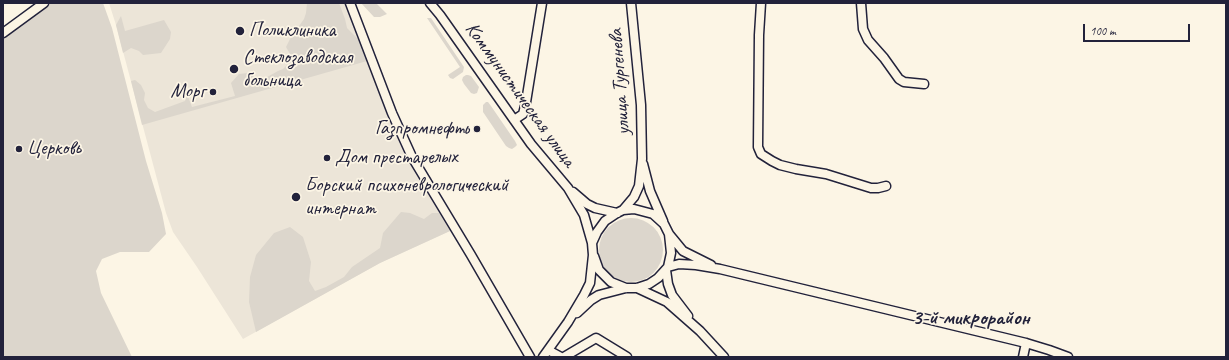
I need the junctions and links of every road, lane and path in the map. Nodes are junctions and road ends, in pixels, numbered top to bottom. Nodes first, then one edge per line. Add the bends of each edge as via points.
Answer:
1 (44, 3) edge
2 (350, 3) edge
3 (430, 3) edge
4 (542, 3) edge
5 (631, 3) edge
6 (761, 3) edge
7 (861, 3) edge
8 (3, 33) edge
9 (924, 84) dead end
10 (514, 120) junction
11 (642, 159) junction
12 (886, 186) dead end
13 (568, 188) junction
14 (620, 212) junction
15 (664, 224) junction
16 (669, 234) junction
17 (592, 244) junction
18 (593, 255) junction
19 (667, 268) junction
20 (720, 269) junction
21 (626, 288) junction
22 (637, 288) junction
23 (568, 322) junction
24 (700, 331) junction
25 (1026, 343) junction
26 (545, 354) edge
27 (530, 357) edge
28 (562, 357) edge
29 (627, 357) edge
30 (724, 357) edge
31 (1023, 357) edge
32 (1068, 357) edge

1 - 8 street
2 - 27 street via 392,113 412,156
3 - 10 street, Коммунистическая улица
4 - 10 street via 526,102 523,114
5 - 11 street, улица Тургенева via 641,105
6 - 12 street via 758,147 761,154 780,166 826,174 871,188
7 - 9 street via 863,28 868,40 899,79
10 - 13 street, Коммунистическая улица
11 - 14 street, улица Тургенева via 639,186 634,197
11 - 15 street, улица Тургенева via 650,191
13 - 14 street, Коммунистическая улица via 595,208
13 - 17 street, Коммунистическая улица via 584,214
14 - 15 street via 634,209 644,211 653,214
14 - 17 street via 605,221
15 - 16 street
16 - 19 street via 671,253
16 - 20 street via 690,255
17 - 18 street
18 - 21 street via 599,270 611,282
18 - 23 street via 590,283
19 - 20 street via 679,264
19 - 22 street via 649,284
19 - 24 street via 668,284 672,294
20 - 25 street
21 - 22 street
21 - 23 street via 599,295
22 - 24 street via 667,302
23 - 26 street
24 - 30 street
25 - 31 street
25 - 32 street
26 - 28 street
28 - 29 street via 596,338

